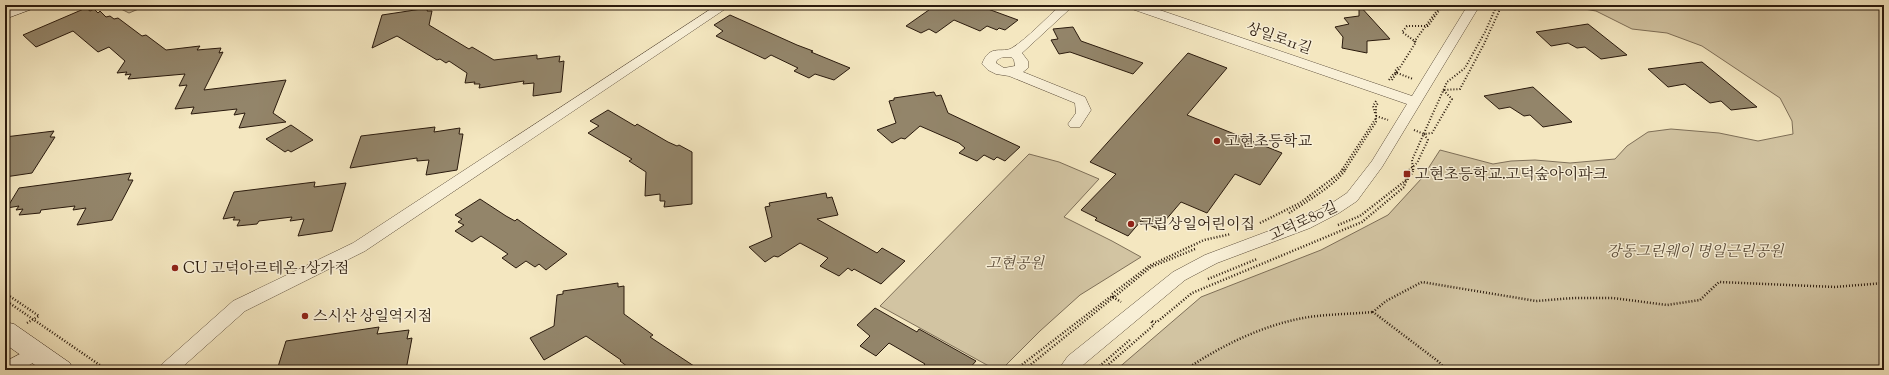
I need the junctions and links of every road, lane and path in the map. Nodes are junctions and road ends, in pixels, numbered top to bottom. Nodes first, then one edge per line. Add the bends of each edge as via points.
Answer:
1 (26, 5) edge
2 (725, 5) edge
3 (1068, 5) edge
4 (1133, 5) edge
5 (1442, 5) edge
6 (1474, 5) edge
7 (5, 14) edge
8 (1426, 26) junction
9 (1415, 41) junction
10 (1014, 53) junction
11 (1013, 73) junction
12 (1397, 73) junction
13 (1387, 87) junction
14 (1415, 102) junction
15 (1075, 124) dead end
16 (1258, 224) dead end
17 (1237, 233) dead end
18 (1884, 283) edge
19 (5, 293) edge
20 (5, 300) edge
21 (1372, 312) junction
22 (32, 320) junction
23 (5, 331) edge
24 (35, 353) junction
25 (6, 370) edge
26 (61, 370) edge
27 (107, 370) edge
28 (167, 370) edge
29 (1015, 370) edge
30 (1067, 370) edge
31 (1185, 370) edge
32 (1446, 370) edge

1 - 7 main road
2 - 28 street via 360,247 239,306
3 - 10 street
4 - 13 street, 상일로11길
5 - 8 path
6 - 14 street, 고덕로80길
8 - 9 path
8 - 9 path via 1407,26 1402,32
9 - 12 path
10 - 11 street via 1021,58 1022,63 1021,68
10 - 11 street via 1000,53 991,58 989,64 995,70
11 - 15 street via 1080,100 1084,105 1084,113
12 - 13 path
12 - 13 path via 1394,73
13 - 14 street, 상일로11길
13 - 16 path via 1373,106 1376,116 1374,121 1340,173 1300,203
14 - 30 street, 고덕로80길 via 1377,164 1352,197 1304,224 1211,259 1179,276 1074,361
17 - 29 path via 1204,240 1148,266 1112,294 1113,297 1110,296
18 - 21 path via 1835,287 1719,282 1700,300 1667,305 1614,298 1536,301 1422,282 1386,301
19 - 22 path via 39,316
20 - 22 path
21 - 31 path via 1300,319 1248,336 1205,356
21 - 32 path
22 - 27 path
23 - 24 main road
24 - 25 street
24 - 26 main road

